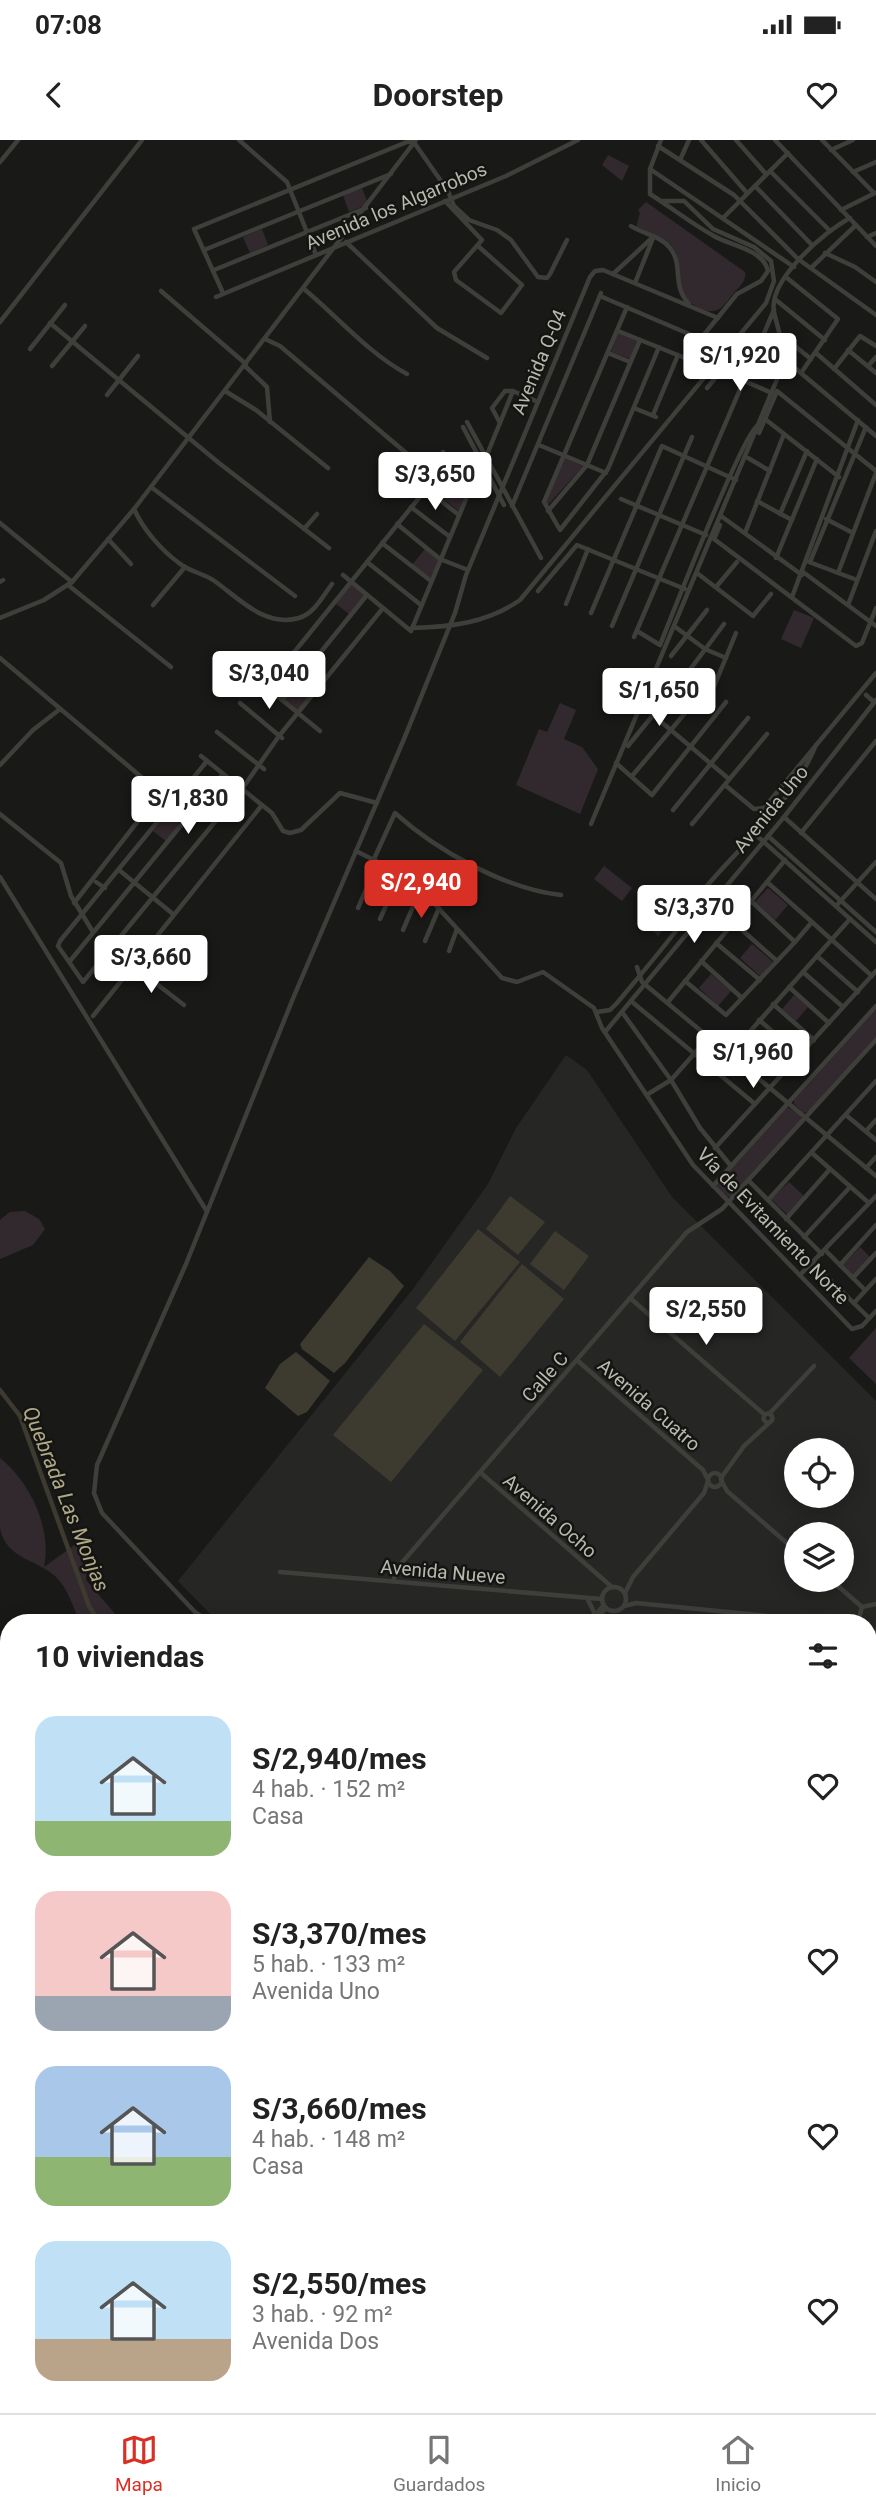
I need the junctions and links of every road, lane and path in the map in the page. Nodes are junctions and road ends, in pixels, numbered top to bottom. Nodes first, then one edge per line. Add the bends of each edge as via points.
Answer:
1 (18, 140) edge
2 (142, 140) edge
3 (239, 140) edge
4 (578, 140) edge
5 (661, 140) edge
6 (689, 140) edge
7 (701, 140) edge
8 (736, 140) edge
9 (777, 140) edge
10 (822, 140) edge
11 (853, 140) edge
12 (414, 141) edge
13 (658, 146) junction
14 (831, 150) junction
15 (788, 153) junction
16 (680, 160) junction
17 (0, 162) edge
18 (876, 162) edge
19 (650, 169) junction
20 (768, 172) junction
21 (391, 173) junction
22 (853, 173) junction
23 (755, 186) junction
24 (290, 190) junction
25 (747, 193) junction
26 (875, 193) edge
27 (448, 200) junction
28 (661, 201) junction
29 (739, 201) junction
30 (367, 208) junction
31 (842, 210) junction
32 (299, 211) junction
33 (723, 218) junction
34 (850, 218) junction
35 (856, 225) junction
36 (631, 226) dead end
37 (828, 230) junction
38 (307, 232) junction
39 (876, 233) edge
40 (653, 237) junction
41 (867, 237) junction
42 (566, 240) dead end
43 (346, 242) junction
44 (811, 244) junction
45 (337, 246) junction
46 (478, 246) junction
47 (876, 246) edge
48 (204, 250) junction
49 (825, 253) junction
50 (316, 255) junction
51 (798, 259) junction
52 (793, 267) junction
53 (812, 267) junction
54 (214, 270) junction
55 (613, 274) junction
56 (787, 278) junction
57 (876, 282) edge
58 (635, 283) junction
59 (304, 289) junction
60 (162, 291) dead end
61 (223, 293) junction
62 (216, 297) dead end
63 (775, 299) junction
64 (65, 305) dead end
65 (627, 307) junction
66 (692, 307) junction
67 (774, 310) junction
68 (876, 315) edge
69 (718, 318) junction
70 (0, 322) edge
71 (50, 323) junction
72 (85, 326) dead end
73 (618, 331) junction
74 (780, 335) junction
75 (696, 337) dead end
76 (265, 339) junction
77 (639, 340) junction
78 (825, 340) junction
79 (73, 342) junction
80 (876, 345) edge
81 (659, 347) junction
82 (30, 349) dead end
83 (848, 351) junction
84 (608, 353) junction
85 (816, 353) junction
86 (678, 355) junction
87 (138, 356) dead end
88 (876, 356) edge
89 (487, 358) dead end
90 (685, 358) junction
91 (783, 358) junction
92 (811, 359) junction
93 (630, 362) junction
94 (246, 365) junction
95 (52, 366) dead end
96 (868, 366) junction
97 (834, 369) junction
98 (801, 373) junction
99 (876, 373) edge
100 (407, 374) dead end
101 (709, 375) junction
102 (119, 381) junction
103 (743, 381) junction
104 (707, 388) dead end
105 (225, 391) junction
106 (513, 391) junction
107 (772, 393) junction
108 (107, 395) dead end
109 (538, 402) junction
110 (876, 405) edge
111 (634, 408) junction
112 (765, 419) junction
113 (859, 420) junction
114 (270, 422) junction
115 (500, 423) junction
116 (759, 425) junction
117 (866, 427) junction
118 (784, 434) junction
119 (876, 436) edge
120 (692, 437) dead end
121 (189, 438) junction
122 (539, 445) junction
123 (848, 449) junction
124 (443, 452) dead end
125 (807, 452) junction
126 (854, 454) junction
127 (565, 456) junction
128 (684, 456) junction
129 (485, 457) junction
130 (412, 458) dead end
131 (748, 458) junction
132 (817, 459) junction
133 (448, 462) junction
134 (587, 465) junction
135 (707, 467) junction
136 (328, 468) dead end
137 (770, 471) junction
138 (876, 472) edge
139 (606, 473) junction
140 (730, 477) junction
141 (840, 478) junction
142 (736, 480) junction
143 (151, 487) junction
144 (502, 488) junction
145 (426, 489) junction
146 (499, 495) junction
147 (621, 499) dead end
148 (757, 501) junction
149 (504, 505) dead end
150 (512, 506) junction
151 (636, 506) junction
152 (411, 507) junction
153 (134, 509) junction
154 (548, 510) junction
155 (317, 514) dead end
156 (780, 514) junction
157 (459, 515) junction
158 (659, 515) junction
159 (722, 517) junction
160 (825, 518) junction
161 (792, 520) junction
162 (0, 523) edge
163 (397, 524) junction
164 (682, 525) junction
165 (304, 529) junction
166 (876, 531) edge
167 (745, 533) junction
168 (853, 533) junction
169 (706, 535) junction
170 (450, 537) junction
171 (108, 540) junction
172 (382, 543) junction
173 (329, 548) dead end
174 (588, 549) junction
175 (541, 558) dead end
176 (776, 558) junction
177 (440, 559) junction
178 (614, 559) junction
179 (808, 561) junction
180 (367, 562) junction
181 (737, 562) dead end
182 (131, 564) dead end
183 (185, 567) junction
184 (636, 568) junction
185 (467, 573) junction
186 (697, 573) junction
187 (802, 573) junction
188 (838, 573) junction
189 (343, 575) dead end
190 (659, 578) junction
191 (857, 580) junction
192 (351, 581) junction
193 (431, 582) junction
194 (70, 584) junction
195 (332, 584) dead end
196 (716, 587) junction
197 (687, 589) junction
198 (538, 591) dead end
199 (771, 594) dead end
200 (368, 595) junction
201 (295, 596) dead end
202 (792, 597) junction
203 (566, 604) dead end
204 (153, 605) dead end
205 (421, 605) junction
206 (848, 605) junction
207 (383, 608) junction
208 (876, 608) edge
209 (707, 610) dead end
210 (591, 613) dead end
211 (0, 618) edge
212 (724, 624) dead end
213 (874, 624) edge
214 (674, 625) junction
215 (612, 626) dead end
216 (412, 628) junction
217 (448, 628) junction
218 (737, 633) dead end
219 (687, 635) junction
220 (662, 647) junction
221 (705, 649) junction
222 (671, 656) dead end
223 (0, 658) edge
224 (726, 658) junction
225 (171, 667) dead end
226 (689, 671) dead end
227 (876, 673) edge
228 (259, 681) dead end
229 (867, 684) junction
230 (266, 687) junction
231 (670, 694) dead end
232 (866, 695) junction
233 (856, 697) junction
234 (282, 700) junction
235 (726, 702) dead end
236 (240, 703) dead end
237 (640, 704) junction
238 (874, 704) edge
239 (61, 709) junction
240 (298, 713) junction
241 (653, 715) junction
242 (748, 718) dead end
243 (320, 731) dead end
244 (670, 731) junction
245 (217, 732) dead end
246 (767, 734) dead end
247 (281, 737) junction
248 (876, 741) edge
249 (628, 746) dead end
250 (816, 746) junction
251 (690, 747) junction
252 (201, 756) dead end
253 (207, 761) junction
254 (616, 763) junction
255 (710, 763) junction
256 (0, 765) edge
257 (262, 768) junction
258 (223, 774) junction
259 (632, 776) junction
260 (729, 779) junction
261 (724, 785) junction
262 (242, 789) junction
263 (377, 803) junction
264 (262, 805) junction
265 (673, 810) dead end
266 (0, 814) edge
267 (784, 817) junction
268 (591, 824) dead end
269 (692, 824) dead end
270 (802, 833) junction
271 (755, 834) junction
272 (768, 836) junction
273 (763, 841) junction
274 (356, 851) junction
275 (376, 860) junction
276 (785, 860) junction
277 (876, 862) edge
278 (119, 870) junction
279 (400, 874) junction
280 (0, 877) edge
281 (96, 881) dead end
282 (133, 882) junction
283 (767, 882) junction
284 (858, 882) junction
285 (104, 888) junction
286 (421, 888) junction
287 (561, 895) dead end
288 (876, 897) edge
289 (152, 898) junction
290 (751, 901) junction
291 (841, 901) junction
292 (74, 903) junction
293 (836, 906) junction
294 (358, 908) dead end
295 (439, 908) junction
296 (173, 914) junction
297 (82, 916) junction
298 (380, 919) dead end
299 (850, 919) junction
300 (733, 922) junction
301 (812, 922) junction
302 (457, 929) junction
303 (403, 930) dead end
304 (93, 932) junction
305 (876, 932) edge
306 (832, 939) junction
307 (425, 941) dead end
308 (795, 942) junction
309 (876, 942) edge
310 (716, 943) junction
311 (449, 951) dead end
312 (817, 956) junction
313 (69, 961) junction
314 (701, 961) junction
315 (777, 961) junction
316 (132, 965) junction
317 (637, 967) dead end
318 (803, 972) junction
319 (874, 973) edge
320 (640, 975) junction
321 (760, 980) junction
322 (685, 981) junction
323 (646, 984) junction
324 (789, 987) junction
325 (858, 992) junction
326 (743, 998) junction
327 (631, 1001) junction
328 (668, 1002) junction
329 (773, 1004) junction
330 (184, 1005) dead end
331 (876, 1006) edge
332 (844, 1007) junction
333 (610, 1010) junction
334 (597, 1012) junction
335 (622, 1012) junction
336 (93, 1016) dead end
337 (759, 1020) junction
338 (829, 1023) junction
339 (600, 1024) junction
340 (605, 1032) junction
341 (744, 1036) junction
342 (709, 1037) junction
343 (814, 1040) junction
344 (876, 1040) edge
345 (695, 1054) junction
346 (730, 1054) junction
347 (800, 1055) junction
348 (785, 1071) junction
349 (671, 1080) junction
350 (876, 1082) edge
351 (770, 1088) junction
352 (648, 1094) junction
353 (789, 1102) junction
354 (755, 1104) junction
355 (846, 1115) junction
356 (807, 1117) junction
357 (876, 1120) edge
358 (866, 1131) junction
359 (828, 1134) junction
360 (876, 1140) edge
361 (715, 1148) junction
362 (812, 1153) junction
363 (876, 1157) edge
364 (731, 1166) junction
365 (866, 1168) junction
366 (830, 1169) junction
367 (876, 1176) edge
368 (749, 1181) junction
369 (713, 1186) junction
370 (850, 1187) junction
371 (876, 1196) edge
372 (768, 1200) junction
373 (729, 1202) junction
374 (872, 1203) edge
375 (207, 1211) junction
376 (786, 1219) junction
377 (876, 1224) edge
378 (804, 1237) junction
379 (824, 1252) junction
380 (876, 1253) edge
381 (813, 1263) junction
382 (839, 1265) junction
383 (800, 1275) junction
384 (853, 1278) junction
385 (876, 1279) edge
386 (865, 1290) junction
387 (630, 1298) junction
388 (854, 1303) junction
389 (876, 1311) edge
390 (869, 1318) junction
391 (578, 1361) junction
392 (814, 1366) dead end
393 (768, 1418) junction
394 (726, 1469) junction
395 (703, 1470) junction
396 (481, 1473) junction
397 (715, 1474) junction
398 (721, 1479) junction
399 (708, 1480) junction
400 (715, 1487) junction
401 (727, 1491) junction
402 (704, 1493) junction
403 (784, 1540) edge
404 (280, 1572) dead end
405 (632, 1577) junction
406 (600, 1579) junction
407 (393, 1581) junction
408 (614, 1587) junction
409 (844, 1592) edge
410 (626, 1596) junction
411 (587, 1599) junction
412 (604, 1601) junction
413 (636, 1604) junction
414 (876, 1604) edge
415 (624, 1606) junction
416 (862, 1608) junction
417 (198, 1614) edge
418 (591, 1614) edge
419 (596, 1614) edge
420 (743, 1614) edge
421 (860, 1614) edge

1 - 17 street
2 - 70 street
3 - 24 street via 283,177
4 - 27 street, Avenida los Algarrobos
5 - 13 street
6 - 16 street
7 - 25 street
8 - 20 street
9 - 15 street
10 - 14 street
11 - 14 street
12 - 21 street
12 - 24 street
12 - 27 street
13 - 16 street
13 - 19 street
14 - 22 street
15 - 20 street
15 - 31 street
16 - 29 street
18 - 22 street
19 - 28 street via 650,194
19 - 33 street
20 - 23 street
20 - 37 street
21 - 30 street
21 - 32 street
22 - 26 street
23 - 25 street
23 - 44 street
24 - 32 street
24 - 48 street via 194,229
25 - 29 street
26 - 31 street
27 - 42 street via 469,220 511,240 538,277 547,278
27 - 43 street, Avenida los Algarrobos
27 - 46 street via 481,236
28 - 69 street via 767,265 765,279 737,294
28 - 101 street via 684,201 713,229 754,247 774,265 766,303
29 - 33 street
29 - 51 street
30 - 38 street
30 - 45 street
31 - 34 street
32 - 38 street
32 - 48 street
33 - 52 street
34 - 35 street
34 - 37 street
35 - 41 street
35 - 49 street
36 - 40 street
37 - 44 street
38 - 50 street
38 - 54 street
39 - 41 street
40 - 55 street
40 - 58 street
40 - 66 street via 673,251 678,289
41 - 47 street
43 - 45 street, Avenida los Algarrobos
43 - 89 street via 437,328
44 - 51 street
45 - 50 street, Avenida los Algarrobos
45 - 59 street
46 - 46 street via 454,275 501,313 522,285
48 - 54 street
49 - 53 street
49 - 57 street
50 - 61 street, Avenida los Algarrobos
51 - 52 street
51 - 53 street
52 - 56 street
53 - 68 street
54 - 61 street
55 - 58 street
55 - 109 street, Avenida Q-04 via 599,269 590,276
56 - 63 street
56 - 78 street via 838,319
58 - 66 street
59 - 76 street
59 - 100 street via 374,354
60 - 94 street
61 - 62 street, Avenida los Algarrobos
63 - 67 street
63 - 78 street
64 - 71 street
65 - 73 street
65 - 75 street
65 - 122 street, Avenida Q-04 via 601,295
66 - 69 street
67 - 74 street
67 - 103 street
69 - 90 street
71 - 79 street
71 - 82 street
72 - 79 street
73 - 77 street
73 - 84 street
74 - 91 street
74 - 92 street
76 - 94 street
76 - 130 street via 280,346
77 - 81 street
77 - 93 street
78 - 85 street
79 - 95 street
79 - 102 street
80 - 83 street via 860,336
81 - 86 street
81 - 111 street
83 - 96 street
83 - 97 street
84 - 93 street
84 - 127 street
85 - 92 street
85 - 97 street
86 - 90 street
86 - 111 street via 654,416
87 - 102 street
88 - 96 street
90 - 101 street
91 - 98 street
91 - 107 street
92 - 98 street
93 - 134 street
94 - 105 street
94 - 114 street via 267,387
96 - 99 street
97 - 110 street
98 - 113 street
101 - 217 street via 520,600 493,617
102 - 108 street
102 - 121 street
103 - 104 street via 721,372
103 - 107 street
103 - 135 street
105 - 114 street
105 - 121 street
106 - 109 street
106 - 115 street
106 - 115 street via 505,391 492,408
107 - 116 street
109 - 144 street, Avenida Q-04
111 - 139 street
112 - 118 street
112 - 123 street via 777,390
112 - 131 street
113 - 117 street
113 - 123 street
114 - 136 street
115 - 129 street
116 - 140 street via 750,432
116 - 142 street
117 - 119 street
117 - 126 street
118 - 125 street
118 - 137 street
120 - 128 street
121 - 143 street
121 - 165 street
122 - 127 street
122 - 150 street, Avenida Q-04
123 - 126 street
123 - 141 street
124 - 133 street
125 - 132 street
125 - 156 street
126 - 138 street
126 - 141 street
127 - 134 street
127 - 154 street via 544,502
128 - 135 street
128 - 151 street via 662,446
128 - 158 street
129 - 144 street
129 - 146 street via 465,425
131 - 137 street
131 - 159 street
132 - 141 street
132 - 161 street
133 - 145 street
133 - 157 street via 466,497
134 - 139 street
134 - 154 street
135 - 140 street
135 - 164 street
137 - 148 street
138 - 168 street
139 - 154 street via 560,530
140 - 142 street
140 - 169 street
141 - 160 street
142 - 159 street
143 - 153 street
143 - 201 street
144 - 146 street, Avenida Q-04
144 - 150 street
145 - 152 street
145 - 157 street
146 - 149 street
146 - 185 street, Avenida Q-04
147 - 151 street
148 - 156 street
148 - 167 street
150 - 175 street
151 - 158 street
151 - 178 street
152 - 163 street
152 - 170 street
153 - 171 street
153 - 183 street via 144,528
155 - 165 street
156 - 161 street
157 - 170 street
158 - 164 street
158 - 184 street
159 - 167 street
159 - 186 street
159 - 202 street via 714,539
160 - 168 street
160 - 179 street
161 - 176 street
162 - 194 street
163 - 172 street
163 - 177 street
164 - 169 street
164 - 190 street
165 - 173 street
166 - 191 street
167 - 176 street
168 - 188 street
169 - 197 street
170 - 177 street
171 - 182 street
171 - 194 street
172 - 180 street
172 - 193 street
174 - 178 street
174 - 198 street via 573,547
174 - 203 street
176 - 187 street
177 - 185 street
177 - 193 street
178 - 184 street
178 - 210 street
179 - 187 street
179 - 188 street
180 - 192 street
180 - 205 street
181 - 196 street
183 - 195 street via 211,579 253,610 284,621 306,616
183 - 204 street
184 - 190 street
184 - 215 street
185 - 217 street, Avenida Q-04
186 - 196 street
186 - 197 street
187 - 202 street
187 - 206 street
188 - 191 street
189 - 192 street
190 - 197 street
190 - 220 street via 636,634
191 - 206 street
192 - 200 street
192 - 230 street
193 - 205 street
194 - 211 street
194 - 225 street
196 - 199 street via 753,616
197 - 214 street
197 - 220 street
200 - 207 street
200 - 234 street
202 - 213 street via 856,646
205 - 216 street
206 - 213 street
207 - 216 street
207 - 240 street
208 - 213 street
209 - 219 street
212 - 221 street
214 - 219 street
214 - 220 street
216 - 217 street
217 - 263 street, Avenida Q-04
218 - 224 street
219 - 221 street
219 - 222 street
220 - 237 street
221 - 224 street
221 - 226 street
223 - 239 street
224 - 244 street via 710,688
227 - 229 street, Avenida Uno
228 - 230 street
229 - 232 street
229 - 233 street, Avenida Uno
230 - 234 street
231 - 241 street
232 - 233 street
232 - 238 street
233 - 250 street, Avenida Uno
234 - 240 street
235 - 251 street
236 - 247 street
237 - 241 street
237 - 254 street
238 - 267 street, Avenida Uno
239 - 256 street
239 - 292 street via 158,793
240 - 243 street
240 - 247 street
241 - 244 street
241 - 249 street
242 - 255 street
244 - 251 street
244 - 259 street
245 - 257 street
246 - 260 street
247 - 257 street
248 - 270 street
250 - 261 street, Avenida Uno via 765,806 754,809
250 - 271 street via 791,791
251 - 255 street
251 - 259 street via 652,795
252 - 253 street
253 - 258 street
253 - 278 street
254 - 259 street
254 - 268 street
255 - 260 street
255 - 265 street
257 - 262 street
258 - 262 street
258 - 282 street
260 - 261 street
261 - 269 street
262 - 264 street
262 - 289 street
263 - 264 street via 340,793 301,830 290,834
263 - 274 street, Avenida Q-04
264 - 296 street
266 - 292 street via 61,863
267 - 270 street
267 - 272 street, Avenida Uno
270 - 284 street
271 - 273 street
271 - 320 street via 688,908
272 - 273 street, Avenida Uno
272 - 291 street
273 - 276 street
273 - 323 street, Avenida Uno
274 - 275 street
274 - 375 street, Avenida Q-04
275 - 279 street
275 - 287 street via 395,813 428,840 478,868 528,888
275 - 294 street
276 - 283 street
276 - 293 street
277 - 284 street
278 - 282 street
278 - 285 street
279 - 286 street
279 - 298 street
280 - 375 street
281 - 285 street
282 - 289 street
282 - 304 street
283 - 290 street
283 - 301 street
284 - 288 street
284 - 291 street
285 - 297 street
286 - 295 street
286 - 303 street
289 - 296 street
289 - 313 street via 83,982
290 - 300 street
290 - 308 street
291 - 293 street
291 - 305 street
292 - 297 street
293 - 299 street
295 - 302 street
295 - 307 street
296 - 316 street
297 - 304 street
297 - 313 street via 59,944
299 - 306 street
299 - 309 street
300 - 310 street
300 - 315 street
301 - 306 street
301 - 308 street
302 - 311 street
302 - 334 street via 502,978 517,982 543,972
304 - 313 street
306 - 312 street
306 - 319 street
308 - 315 street
310 - 314 street
310 - 321 street
312 - 318 street
312 - 325 street
314 - 322 street
314 - 326 street
315 - 321 street
316 - 330 street
316 - 336 street
317 - 320 street
318 - 324 street
318 - 332 street
319 - 325 street
320 - 323 street
320 - 333 street
321 - 326 street
322 - 326 street via 726,1014
322 - 328 street
323 - 327 street, Avenida Uno
323 - 328 street
324 - 329 street
324 - 338 street
325 - 332 street
327 - 335 street, Avenida Uno
327 - 345 street
328 - 342 street
329 - 337 street
329 - 343 street
331 - 353 street
332 - 338 street
333 - 334 street
333 - 339 street
334 - 339 street, Vía de Evitamiento Norte
335 - 340 street, Avenida Uno
335 - 349 street
337 - 341 street
337 - 347 street
338 - 343 street
339 - 340 street, Vía de Evitamiento Norte
340 - 352 street, Vía de Evitamiento Norte
341 - 346 street
341 - 348 street
342 - 345 street
342 - 346 street
343 - 347 street
344 - 356 street, Calle C
345 - 349 street
345 - 354 street
346 - 351 street
347 - 348 street
348 - 351 street
349 - 352 street
349 - 361 street
350 - 355 street
351 - 353 street
351 - 354 street
352 - 369 street, Vía de Evitamiento Norte via 681,1149
353 - 356 street
353 - 364 street
354 - 361 street
355 - 358 street
355 - 359 street
356 - 359 street
356 - 368 street, Calle C
357 - 358 street
358 - 360 street
359 - 362 street
359 - 365 street
361 - 364 street
362 - 366 street
362 - 372 street
363 - 365 street
364 - 369 street
365 - 367 street
366 - 370 street
366 - 376 street
368 - 372 street
368 - 373 street, Calle C
369 - 373 street, Vía de Evitamiento Norte
370 - 374 street
370 - 378 street
371 - 374 street
372 - 376 street
373 - 383 street, Vía de Evitamiento Norte
373 - 387 street, Calle C via 693,1226
374 - 379 street
375 - 417 street, Avenida Q-04 via 99,1458 94,1487 106,1518
376 - 378 street
377 - 382 street
378 - 379 street
379 - 381 street
379 - 382 street
380 - 384 street
381 - 383 street
381 - 388 street
382 - 384 street
383 - 390 street, Vía de Evitamiento Norte via 856,1329
384 - 386 street
385 - 386 street
386 - 388 street
387 - 391 street, Calle C
387 - 393 street
388 - 390 street
389 - 390 street
391 - 395 street, Avenida Cuatro
391 - 396 street, Calle C
392 - 393 street
393 - 394 street
394 - 397 street
394 - 398 street
395 - 397 street, Avenida Cuatro
395 - 399 street, Avenida Cuatro
396 - 406 street, Avenida Ocho
396 - 407 street, Calle C via 399,1566
397 - 398 street, Avenida Cuatro
397 - 399 street
398 - 400 street
398 - 401 street
399 - 400 street
399 - 402 street
400 - 401 street
400 - 402 street
401 - 403 street
402 - 405 street
404 - 407 street, Avenida Nueve
405 - 408 street
405 - 410 street
406 - 408 street, Avenida Ocho
406 - 412 street, Avenida Ocho
407 - 411 street, Avenida Nueve
408 - 410 street, Avenida Ocho
408 - 412 street
409 - 416 street
410 - 413 street
410 - 415 street
411 - 412 street, Avenida Nueve
411 - 418 street
412 - 415 street, Avenida Nueve via 616,1611
412 - 419 street
413 - 415 street
413 - 420 street
414 - 416 street
416 - 421 street

